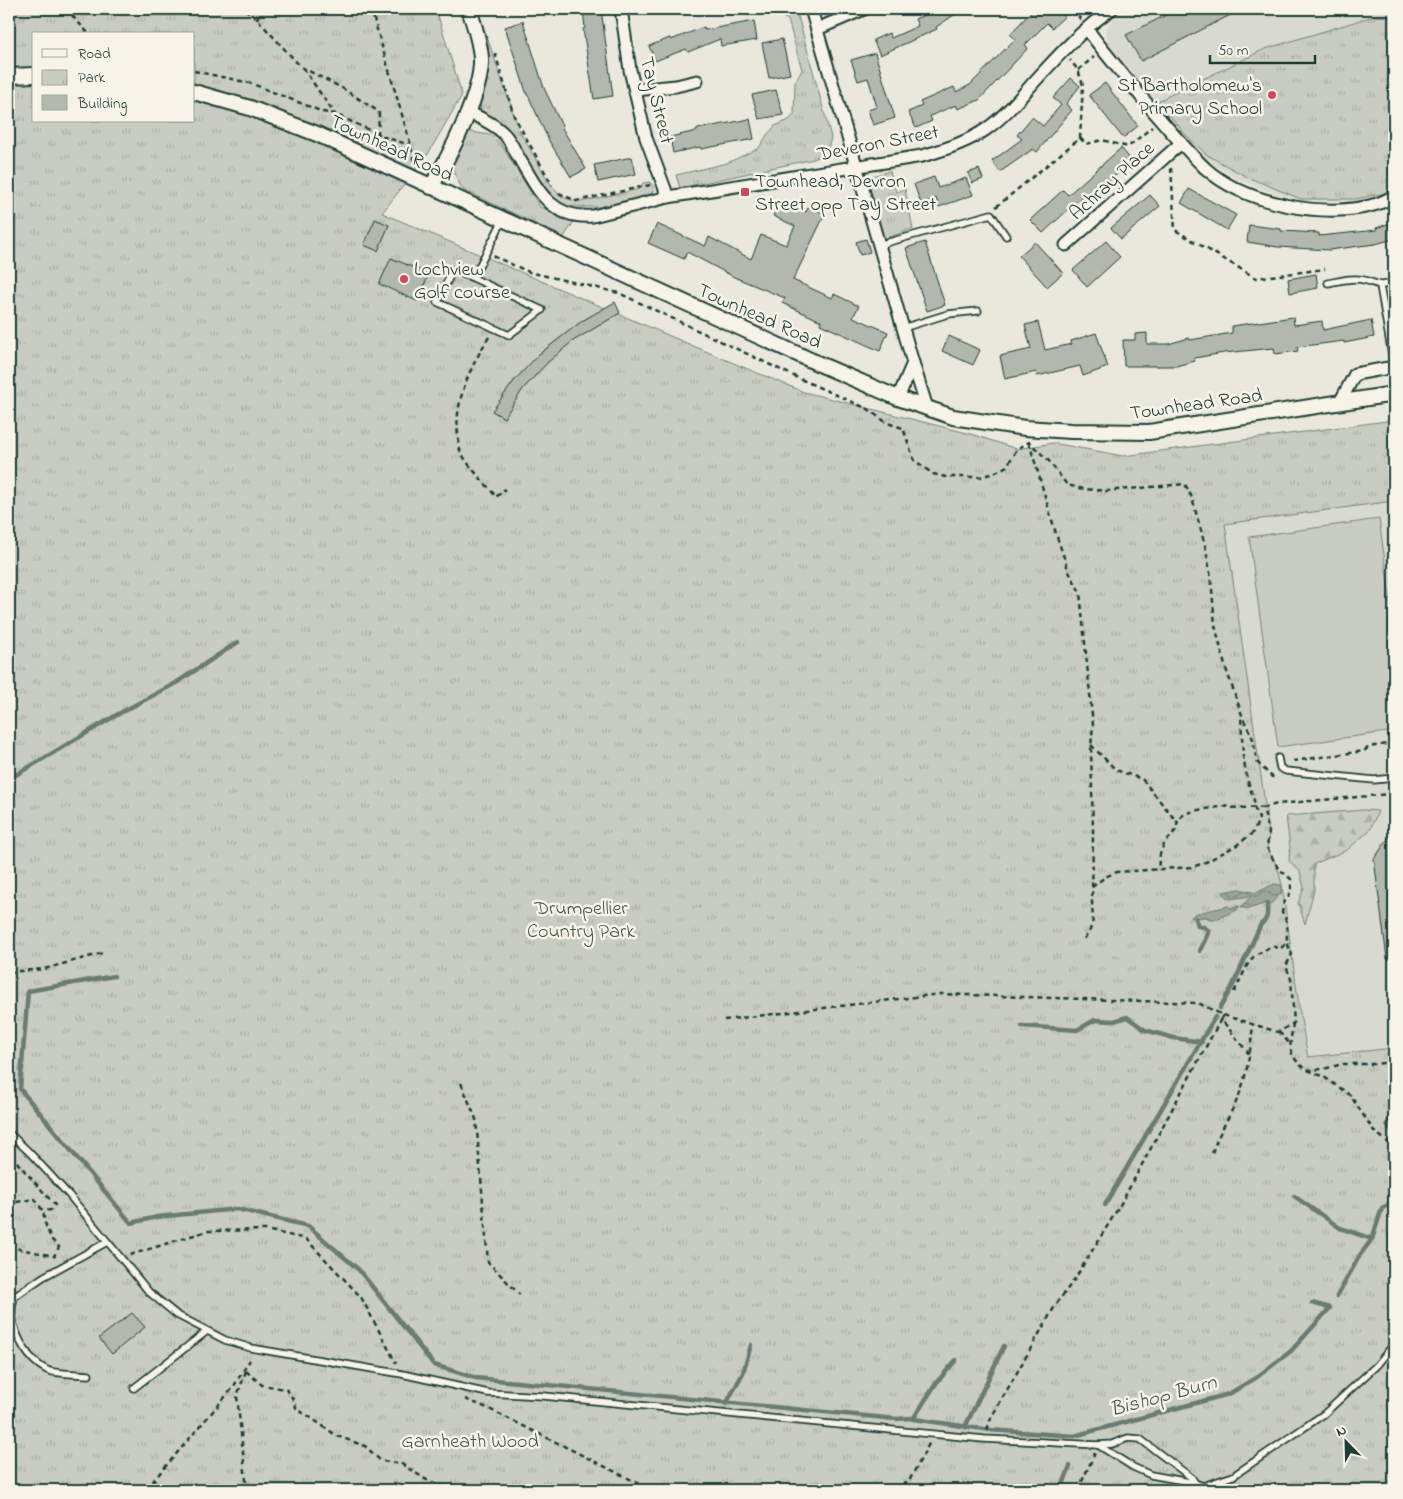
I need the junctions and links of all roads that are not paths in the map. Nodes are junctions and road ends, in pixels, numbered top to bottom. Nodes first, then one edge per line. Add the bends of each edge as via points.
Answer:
1 (469, 9) edge
2 (620, 9) edge
3 (811, 9) edge
4 (864, 9) edge
5 (1112, 9) edge
6 (816, 29) junction
7 (1087, 29) junction
8 (32, 75) edge
9 (9, 76) edge
10 (697, 81) dead end
11 (635, 90) junction
12 (195, 92) edge
13 (468, 112) junction
14 (1181, 143) junction
15 (856, 167) junction
16 (432, 187) junction
17 (1394, 196) edge
18 (668, 197) junction
19 (503, 220) junction
20 (1006, 236) dead end
21 (878, 245) junction
22 (1066, 245) dead end
23 (473, 278) junction
24 (1328, 283) dead end
25 (1394, 283) edge
26 (1380, 286) junction
27 (978, 311) dead end
28 (903, 328) junction
29 (913, 363) junction
30 (1394, 367) edge
31 (1394, 394) edge
32 (898, 398) junction
33 (1340, 402) junction
34 (927, 408) junction
35 (1278, 758) road end
36 (1394, 778) edge
37 (9, 1133) edge
38 (107, 1242) junction
39 (207, 1331) junction
40 (1394, 1344) edge
41 (89, 1375) dead end
42 (134, 1388) dead end
43 (1098, 1445) junction
44 (1195, 1483) junction

1 - 13 street via 481,59 480,78
2 - 11 street, Tay Street
3 - 6 street
4 - 6 street
5 - 7 street, Deveron Street
6 - 15 street
7 - 14 street
7 - 15 street, Deveron Street via 1062,51 1006,114 972,138 922,156
8 - 9 street
10 - 11 street
11 - 18 street, Tay Street via 646,138
12 - 16 street, Townhead Road via 250,108 318,134
13 - 16 street
13 - 18 street, Deveron Street via 505,134 536,188 548,202 566,214 593,216
14 - 17 street via 1206,169 1228,183 1289,207 1324,211 1351,209 1377,204
14 - 22 street, Achray Place
15 - 18 street, Deveron Street
15 - 21 street
16 - 19 street, Townhead Road
19 - 23 lane
19 - 32 street, Townhead Road
20 - 21 lane via 991,214
21 - 28 street
23 - 23 lane via 453,270 437,302 509,335 542,310
24 - 26 lane via 1364,280
25 - 26 lane
26 - 30 lane
27 - 28 lane via 948,314
28 - 29 street
29 - 32 street
29 - 34 street
30 - 33 street via 1355,374
31 - 33 street, Townhead Road
32 - 34 street, Townhead Road
33 - 34 street, Townhead Road via 1149,432 1025,428 953,417
35 - 36 lane via 1280,768 1286,771 1374,780
37 - 38 lane via 69,1195
38 - 39 lane via 149,1292 177,1315
38 - 41 lane via 12,1298 16,1331 34,1359 48,1371
39 - 42 lane
39 - 43 lane via 251,1348 402,1374 488,1394 544,1396 984,1439
40 - 44 lane via 1377,1365 1324,1414 1234,1476 1203,1486
43 - 44 lane via 1151,1475
43 - 44 lane via 1128,1438 1140,1439

